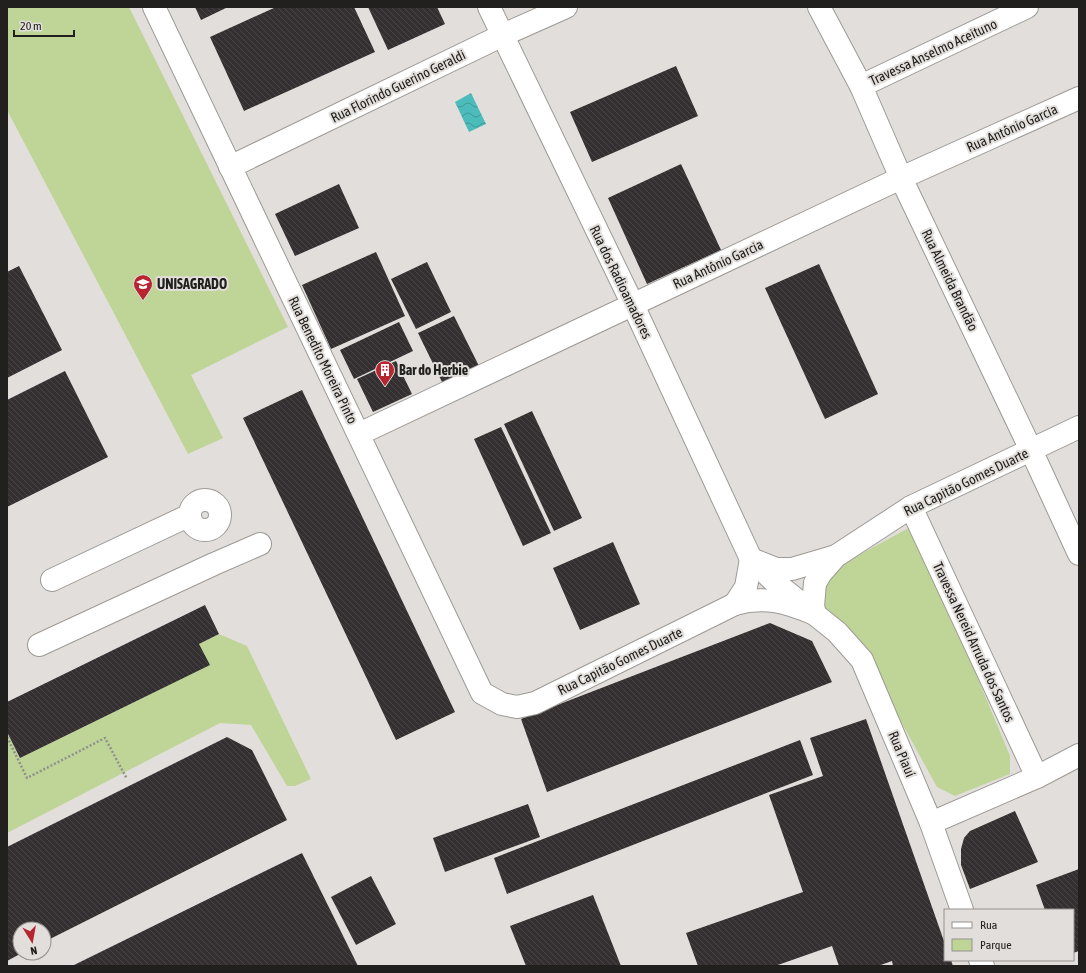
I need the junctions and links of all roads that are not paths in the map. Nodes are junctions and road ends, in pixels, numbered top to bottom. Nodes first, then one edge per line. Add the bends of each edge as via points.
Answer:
1 (154, 7) edge
2 (489, 7) edge
3 (566, 7) edge
4 (819, 7) edge
5 (1027, 7) edge
6 (503, 36) junction
7 (861, 86) junction
8 (1079, 98) edge
9 (230, 167) junction
10 (901, 178) junction
11 (633, 305) junction
12 (1079, 427) edge
13 (359, 434) junction
14 (1031, 450) junction
15 (911, 507) junction
16 (190, 514) dead end
17 (260, 544) dead end
18 (1079, 554) edge
19 (836, 556) junction
20 (751, 559) junction
21 (52, 580) dead end
22 (735, 604) junction
23 (816, 614) junction
24 (40, 645) dead end
25 (502, 704) joint
26 (1079, 755) edge
27 (1037, 776) junction
28 (932, 823) junction
29 (962, 909) edge

1 - 9 street, Rua Benedito Moreira Pinto
2 - 6 street, Rua dos Radioamadores
3 - 6 street, Rua Florindo Guerino Geraldi
4 - 7 street, Rua Almeida Brandão
5 - 7 street, Travessa Anselmo Aceituno
6 - 9 street, Rua Florindo Guerino Geraldi
6 - 11 street, Rua dos Radioamadores
7 - 10 street, Rua Almeida Brandão
8 - 10 street, Rua Antônio Garcia
9 - 13 street, Rua Benedito Moreira Pinto
10 - 11 street, Rua Antônio Garcia
10 - 14 street, Rua Almeida Brandão
11 - 13 street, Rua Antônio Garcia
11 - 20 street, Rua dos Radioamadores
12 - 14 street, Rua Capitão Gomes Duarte
13 - 25 street, Rua Benedito Moreira Pinto via 482,693
14 - 15 street, Rua Capitão Gomes Duarte
14 - 18 street, Rua Almeida Brandão
15 - 19 street, Rua Capitão Gomes Duarte
15 - 27 street, Travessa Nereid Arruda dos Santos
16 - 21 street
17 - 24 street
19 - 20 street via 792,569 776,569
19 - 23 street via 815,583 813,606
20 - 22 street via 746,587
20 - 23 street, Rua Piauí via 777,584
22 - 23 street via 766,599 790,604
22 - 25 street, Rua Capitão Gomes Duarte via 536,703 517,707
23 - 28 street, Rua Piauí via 837,632 862,660
26 - 27 street
27 - 28 street
28 - 29 street, Rua Piauí

